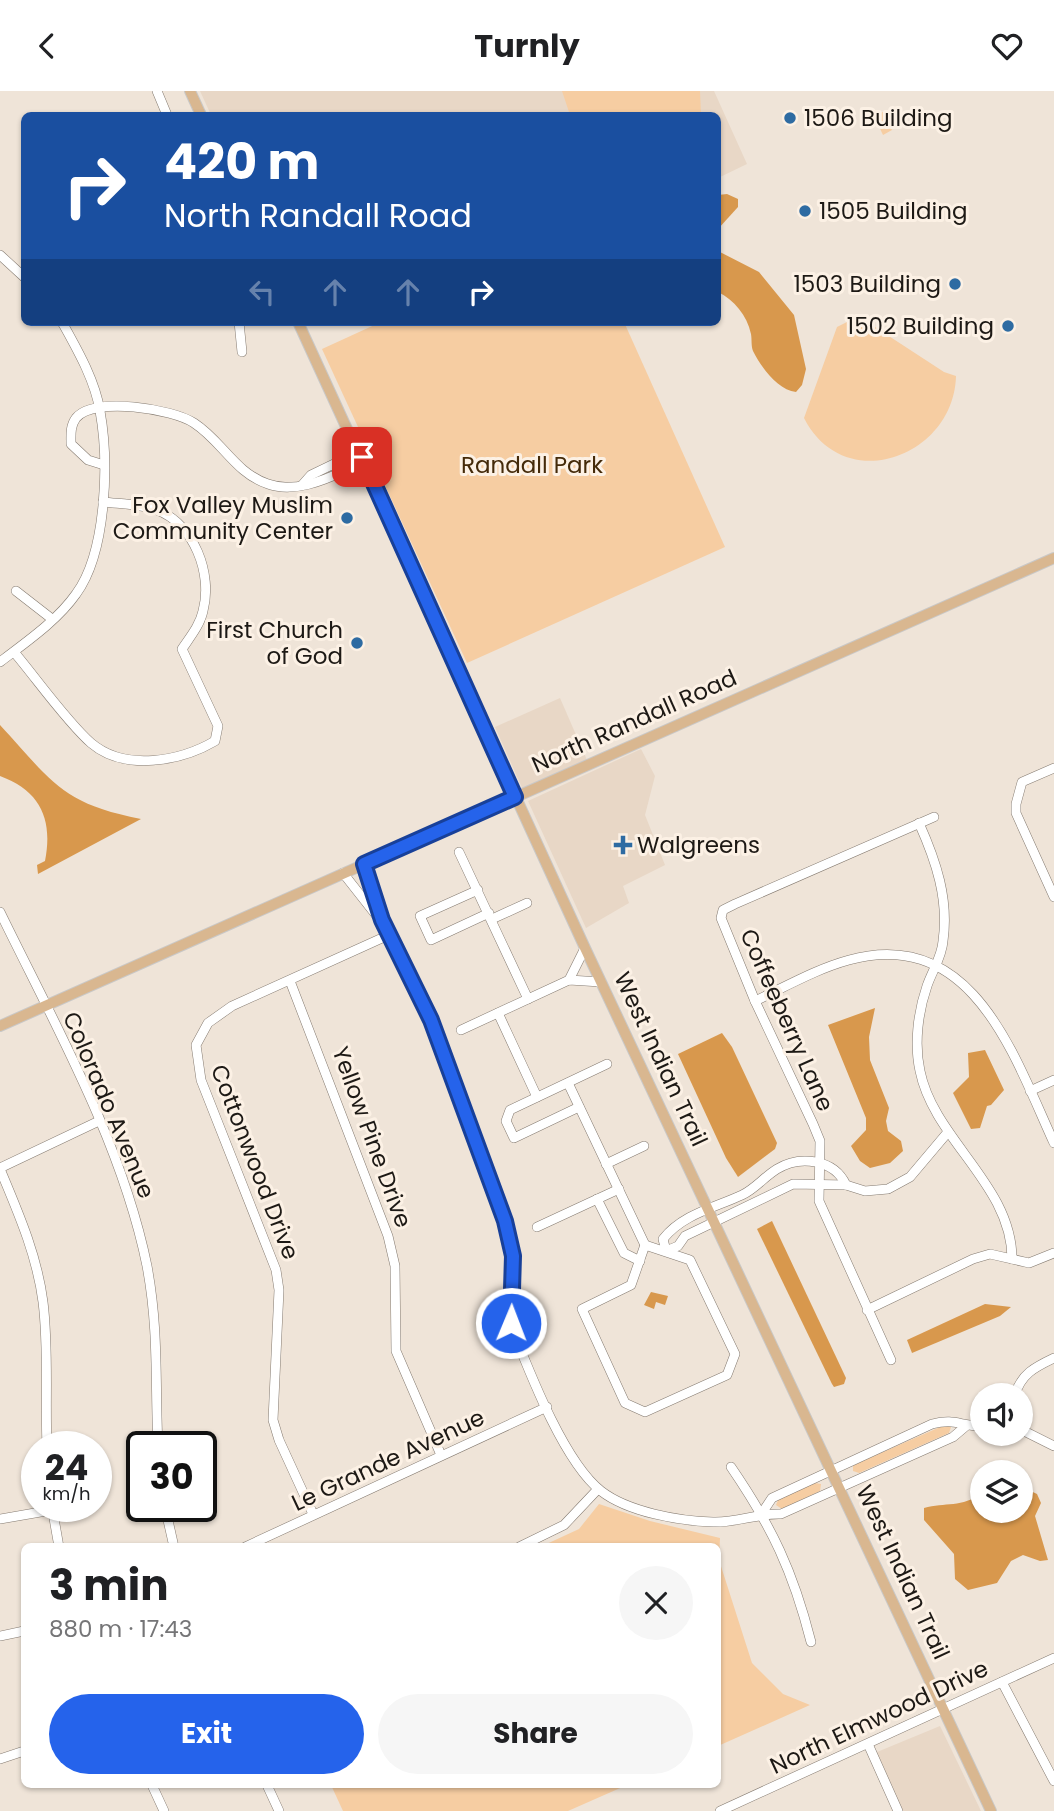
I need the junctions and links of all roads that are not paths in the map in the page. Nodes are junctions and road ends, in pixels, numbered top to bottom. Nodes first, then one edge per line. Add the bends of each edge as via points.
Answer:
1 (158, 91) edge
2 (190, 91) edge
3 (166, 112) edge
4 (200, 112) edge
5 (0, 255) edge
6 (21, 274) edge
7 (64, 326) edge
8 (239, 326) edge
9 (300, 326) edge
10 (242, 352) dead end
11 (100, 409) junction
12 (362, 457) junction
13 (104, 465) junction
14 (103, 502) junction
15 (1054, 558) edge
16 (16, 591) dead end
17 (52, 619) junction
18 (14, 652) junction
19 (0, 662) edge
20 (1054, 768) edge
21 (515, 797) junction
22 (934, 817) dead end
23 (919, 823) junction
24 (459, 852) dead end
25 (364, 864) junction
26 (343, 873) junction
27 (478, 890) junction
28 (1054, 897) edge
29 (527, 903) dead end
30 (0, 912) edge
31 (490, 916) junction
32 (382, 920) junction
33 (391, 934) junction
34 (585, 948) junction
35 (934, 967) junction
36 (569, 980) junction
37 (290, 981) junction
38 (601, 982) junction
39 (528, 999) junction
40 (755, 1001) junction
41 (46, 1006) junction
42 (498, 1013) junction
43 (0, 1026) edge
44 (461, 1030) dead end
45 (607, 1064) dead end
46 (1054, 1080) edge
47 (568, 1083) junction
48 (1030, 1091) junction
49 (537, 1097) junction
50 (579, 1107) junction
51 (99, 1121) junction
52 (948, 1132) junction
53 (1054, 1143) edge
54 (644, 1146) dead end
55 (820, 1161) junction
56 (606, 1164) junction
57 (0, 1168) edge
58 (819, 1185) junction
59 (846, 1185) junction
60 (619, 1189) junction
61 (597, 1199) junction
62 (708, 1209) junction
63 (715, 1222) junction
64 (537, 1227) dead end
65 (645, 1245) junction
66 (666, 1251) junction
67 (1054, 1253) edge
68 (1012, 1259) junction
69 (640, 1261) junction
70 (867, 1310) junction
71 (1054, 1358) edge
72 (891, 1360) dead end
73 (1019, 1383) edge
74 (547, 1407) junction
75 (966, 1426) junction
76 (970, 1426) edge
77 (47, 1431) edge
78 (158, 1431) edge
79 (1033, 1436) edge
80 (1054, 1446) edge
81 (441, 1455) junction
82 (731, 1467) dead end
83 (832, 1470) junction
84 (840, 1486) junction
85 (598, 1489) junction
86 (762, 1513) junction
87 (313, 1514) junction
88 (21, 1515) edge
89 (0, 1519) edge
90 (54, 1522) edge
91 (168, 1522) edge
92 (58, 1543) edge
93 (173, 1543) edge
94 (256, 1543) edge
95 (527, 1543) edge
96 (21, 1632) edge
97 (0, 1636) edge
98 (811, 1642) dead end
99 (1054, 1658) edge
100 (1002, 1682) junction
101 (944, 1710) junction
102 (868, 1744) junction
103 (21, 1752) edge
104 (0, 1759) edge
105 (1054, 1781) edge
106 (153, 1788) edge
107 (268, 1788) edge
108 (164, 1811) edge
109 (279, 1811) edge
110 (720, 1811) edge
111 (898, 1811) edge
112 (991, 1811) edge

1 - 3 street
2 - 4 main road
5 - 6 street
7 - 11 street
8 - 10 street
9 - 12 main road, West Indian Trail
11 - 12 street via 140,407 194,422 243,473 270,485 302,485 346,470 346,465
11 - 13 street
11 - 13 street via 90,409 76,418 71,444 88,460
12 - 21 main road, West Indian Trail
13 - 14 street
14 - 17 street via 89,570 77,594
14 - 18 street via 155,509 176,519 202,563 203,611 182,649 218,726 215,741 169,759 136,761 116,756 92,744
15 - 21 main road, North Randall Road
16 - 17 street
17 - 18 street
18 - 19 street
20 - 28 street via 1022,782 1016,804 1019,822
21 - 25 main road, North Randall Road
21 - 34 main road, West Indian Trail
22 - 23 street, Coffeeberry Lane
23 - 35 street via 943,893 943,943
23 - 40 street, Coffeeberry Lane via 723,910 722,923
24 - 27 street
25 - 26 main road, North Randall Road
25 - 32 street
26 - 32 street
26 - 41 main road, North Randall Road
27 - 31 street
27 - 31 street via 421,916 431,940
29 - 31 street
30 - 41 street, Colorado Avenue
31 - 39 street
32 - 33 street
33 - 37 street, Cottonwood Drive
33 - 74 street via 431,1020 505,1221 513,1256 511,1323
34 - 36 street
34 - 38 main road, West Indian Trail
35 - 40 street via 903,956 849,960
35 - 48 street via 966,985 985,1006
35 - 52 street via 921,1010 917,1056 929,1098
36 - 38 street
36 - 39 street
37 - 81 street, Yellow Pine Drive via 388,1236 395,1265 396,1351
37 - 87 street, Cottonwood Drive via 220,1013 201,1033 196,1062 276,1270 273,1420
38 - 62 main road, West Indian Trail
39 - 42 street
40 - 55 street, Coffeeberry Lane via 820,1141
41 - 43 main road, North Randall Road
41 - 51 street, Colorado Avenue
42 - 44 street
42 - 49 street
45 - 47 street
46 - 48 street
47 - 49 street
47 - 50 street
48 - 53 street
49 - 50 street via 510,1110 506,1121 514,1138
50 - 56 street
51 - 57 street
51 - 78 street, Colorado Avenue via 133,1210 147,1267 158,1341
52 - 59 street via 919,1169 899,1184 875,1191
52 - 68 street via 988,1189 1012,1241
54 - 56 street
55 - 58 street, Coffeeberry Lane
55 - 59 street via 842,1175
55 - 62 street via 790,1163 746,1193
56 - 60 street
57 - 77 street via 25,1229 43,1301
58 - 59 street
58 - 63 street via 786,1186
58 - 70 street, Coffeeberry Lane via 827,1222
60 - 61 street
60 - 65 street
61 - 64 street
61 - 69 street via 624,1254
62 - 63 main road, West Indian Trail
62 - 66 street via 670,1230 663,1240
63 - 66 street
63 - 83 main road, West Indian Trail
65 - 66 street
65 - 69 street
66 - 69 street via 690,1260 735,1353 727,1375 645,1412 625,1403 582,1309 628,1288
67 - 68 street via 1029,1263
68 - 70 street via 990,1254 973,1259
70 - 72 street, Coffeeberry Lane
71 - 73 street via 1032,1368
74 - 81 street, Le Grande Avenue
74 - 85 street via 580,1469
75 - 76 street
75 - 83 street via 951,1420 932,1424
75 - 84 street via 953,1437
79 - 80 street
81 - 87 street, Le Grande Avenue
82 - 86 street
83 - 84 main road, West Indian Trail
83 - 86 street via 772,1499
84 - 86 street via 781,1514
84 - 101 main road, West Indian Trail
85 - 86 street via 628,1505 699,1521 733,1521
85 - 95 street via 564,1525
86 - 98 street via 797,1585
87 - 94 street, Le Grande Avenue
88 - 89 street
90 - 92 street
91 - 93 street
96 - 97 street
99 - 100 street, North Elmwood Drive
100 - 101 street, North Elmwood Drive
100 - 105 street
101 - 102 street, North Elmwood Drive
101 - 112 main road, West Indian Trail
102 - 110 street, North Elmwood Drive
102 - 111 street
103 - 104 street
106 - 108 street
107 - 109 street

